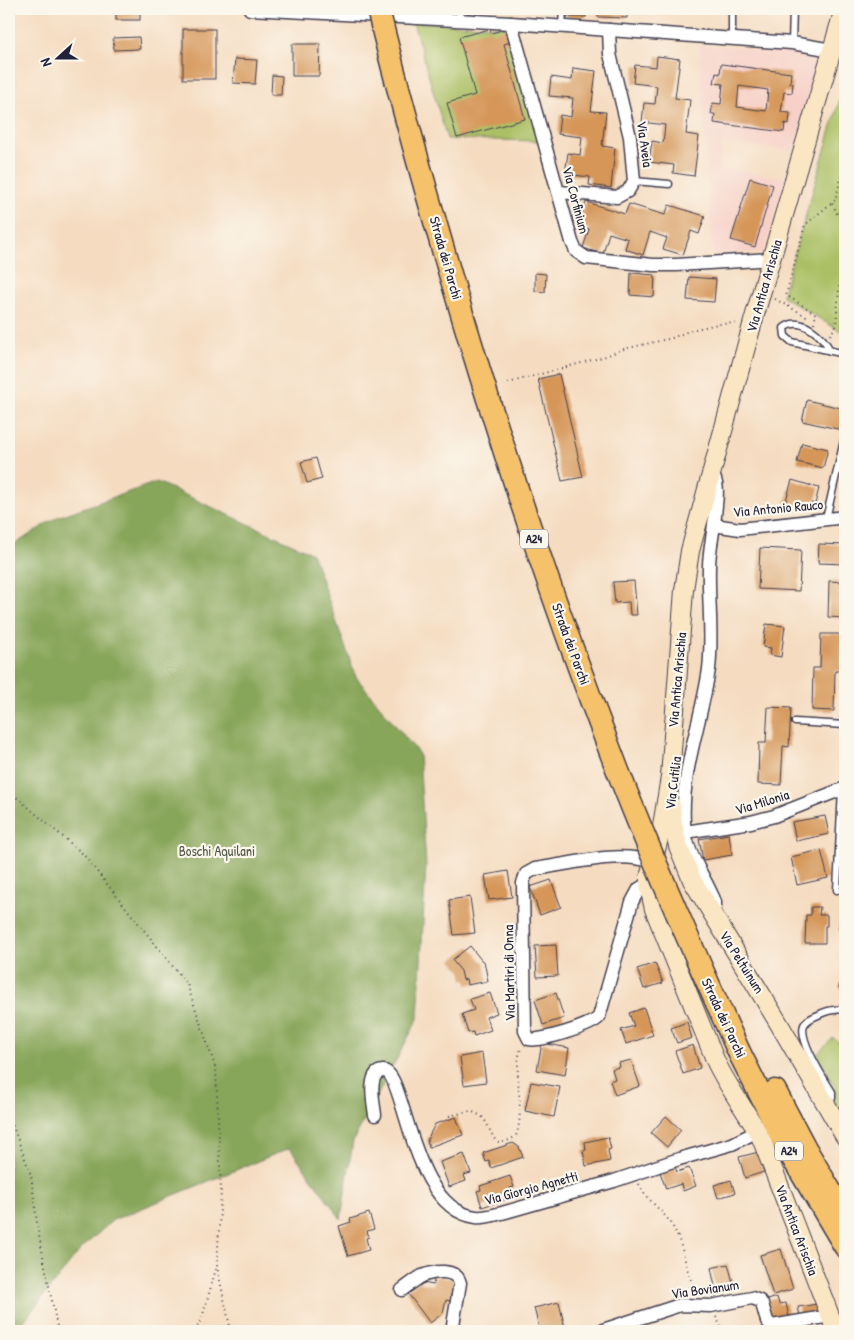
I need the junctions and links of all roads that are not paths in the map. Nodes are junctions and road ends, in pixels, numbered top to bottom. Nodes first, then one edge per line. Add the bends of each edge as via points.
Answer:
1 (250, 9) edge
2 (378, 9) edge
3 (393, 9) edge
4 (563, 9) edge
5 (732, 9) edge
6 (793, 9) edge
7 (844, 9) edge
8 (460, 15) edge
9 (511, 23) junction
10 (562, 27) junction
11 (609, 30) junction
12 (732, 39) junction
13 (792, 43) junction
14 (832, 50) junction
15 (634, 181) junction
16 (669, 184) dead end
17 (559, 192) junction
18 (772, 259) junction
19 (830, 350) junction
20 (845, 354) edge
21 (845, 436) edge
22 (711, 473) junction
23 (845, 517) edge
24 (826, 519) junction
25 (714, 525) junction
26 (795, 722) dead end
27 (845, 725) edge
28 (670, 777) junction
29 (844, 788) edge
30 (684, 832) junction
31 (653, 862) junction
32 (688, 873) junction
33 (650, 887) junction
34 (837, 890) dead end
35 (711, 912) junction
36 (845, 1010) edge
37 (746, 1050) junction
38 (826, 1105) junction
39 (375, 1115) dead end
40 (758, 1131) junction
41 (845, 1137) edge
42 (845, 1216) edge
43 (845, 1246) edge
44 (402, 1290) dead end
45 (833, 1324) edge
46 (452, 1331) edge
47 (600, 1331) edge

1 - 8 street
2 - 37 highway, Strada dei Parchi / A24, bridge via 460,308 544,568 619,773 690,943
3 - 37 highway, Strada dei Parchi / A24 via 478,319 554,554 611,714
4 - 10 lane
5 - 12 lane
6 - 13 lane
7 - 14 main road, Via Antica Arischia
8 - 9 street
9 - 10 street
9 - 17 street, Via Corfinium
10 - 11 street
11 - 12 street
11 - 15 street, Via Aveia via 610,54 630,137
12 - 13 street
13 - 14 street
14 - 18 main road, Via Antica Arischia
15 - 16 lane
15 - 17 street, Via Aveia via 628,192 617,197
17 - 18 street, Via Corfinium via 574,249 584,257 653,265
18 - 22 main road, Via Antica Arischia
19 - 19 lane via 790,342 784,333 786,327 792,324 813,330 826,341
19 - 20 lane
21 - 24 lane
22 - 25 street, Via Cutilia via 716,486
22 - 28 main road, Via Antica Arischia via 685,579
23 - 24 street, Via Antonio Rauco
24 - 25 street, Via Antonio Rauco via 740,529
25 - 30 street, Via Cutilia via 709,566 709,667 686,781
26 - 27 lane
28 - 31 main road, Via Antica Arischia
28 - 32 main road, Via Peltuinum via 672,824
29 - 30 street, Via Milonia via 774,816
29 - 34 lane
30 - 35 street, Via Cutilia via 693,861 715,902
31 - 32 main road via 659,857 671,856 681,861
31 - 33 main road, Via Antica Arischia
31 - 33 street, Via Martiri di Onna via 620,857 534,869 526,874 523,903 527,1037 539,1040 591,1023 599,1017 632,902 639,889
32 - 33 main road via 686,890 675,897 659,896
32 - 35 main road, Via Peltuinum
33 - 40 main road, Via Antica Arischia via 657,915 716,1062 725,1082
35 - 38 main road, Via Peltuinum
36 - 38 lane via 825,1011 812,1017 803,1031 809,1050 832,1092 832,1098
37 - 42 highway, Strada dei Parchi / A24
37 - 43 highway, Strada dei Parchi / A24 via 791,1155
38 - 41 main road, Via Peltuinum
39 - 40 street, Via Giorgio Agnetti via 372,1084 378,1072 388,1072 430,1182 452,1206 475,1217 502,1213 634,1174 732,1144
40 - 45 main road, Via Antica Arischia
44 - 46 street via 431,1273 450,1272 459,1277
45 - 47 street, Via Bovianum via 772,1326 762,1304 752,1298 708,1306 680,1306

